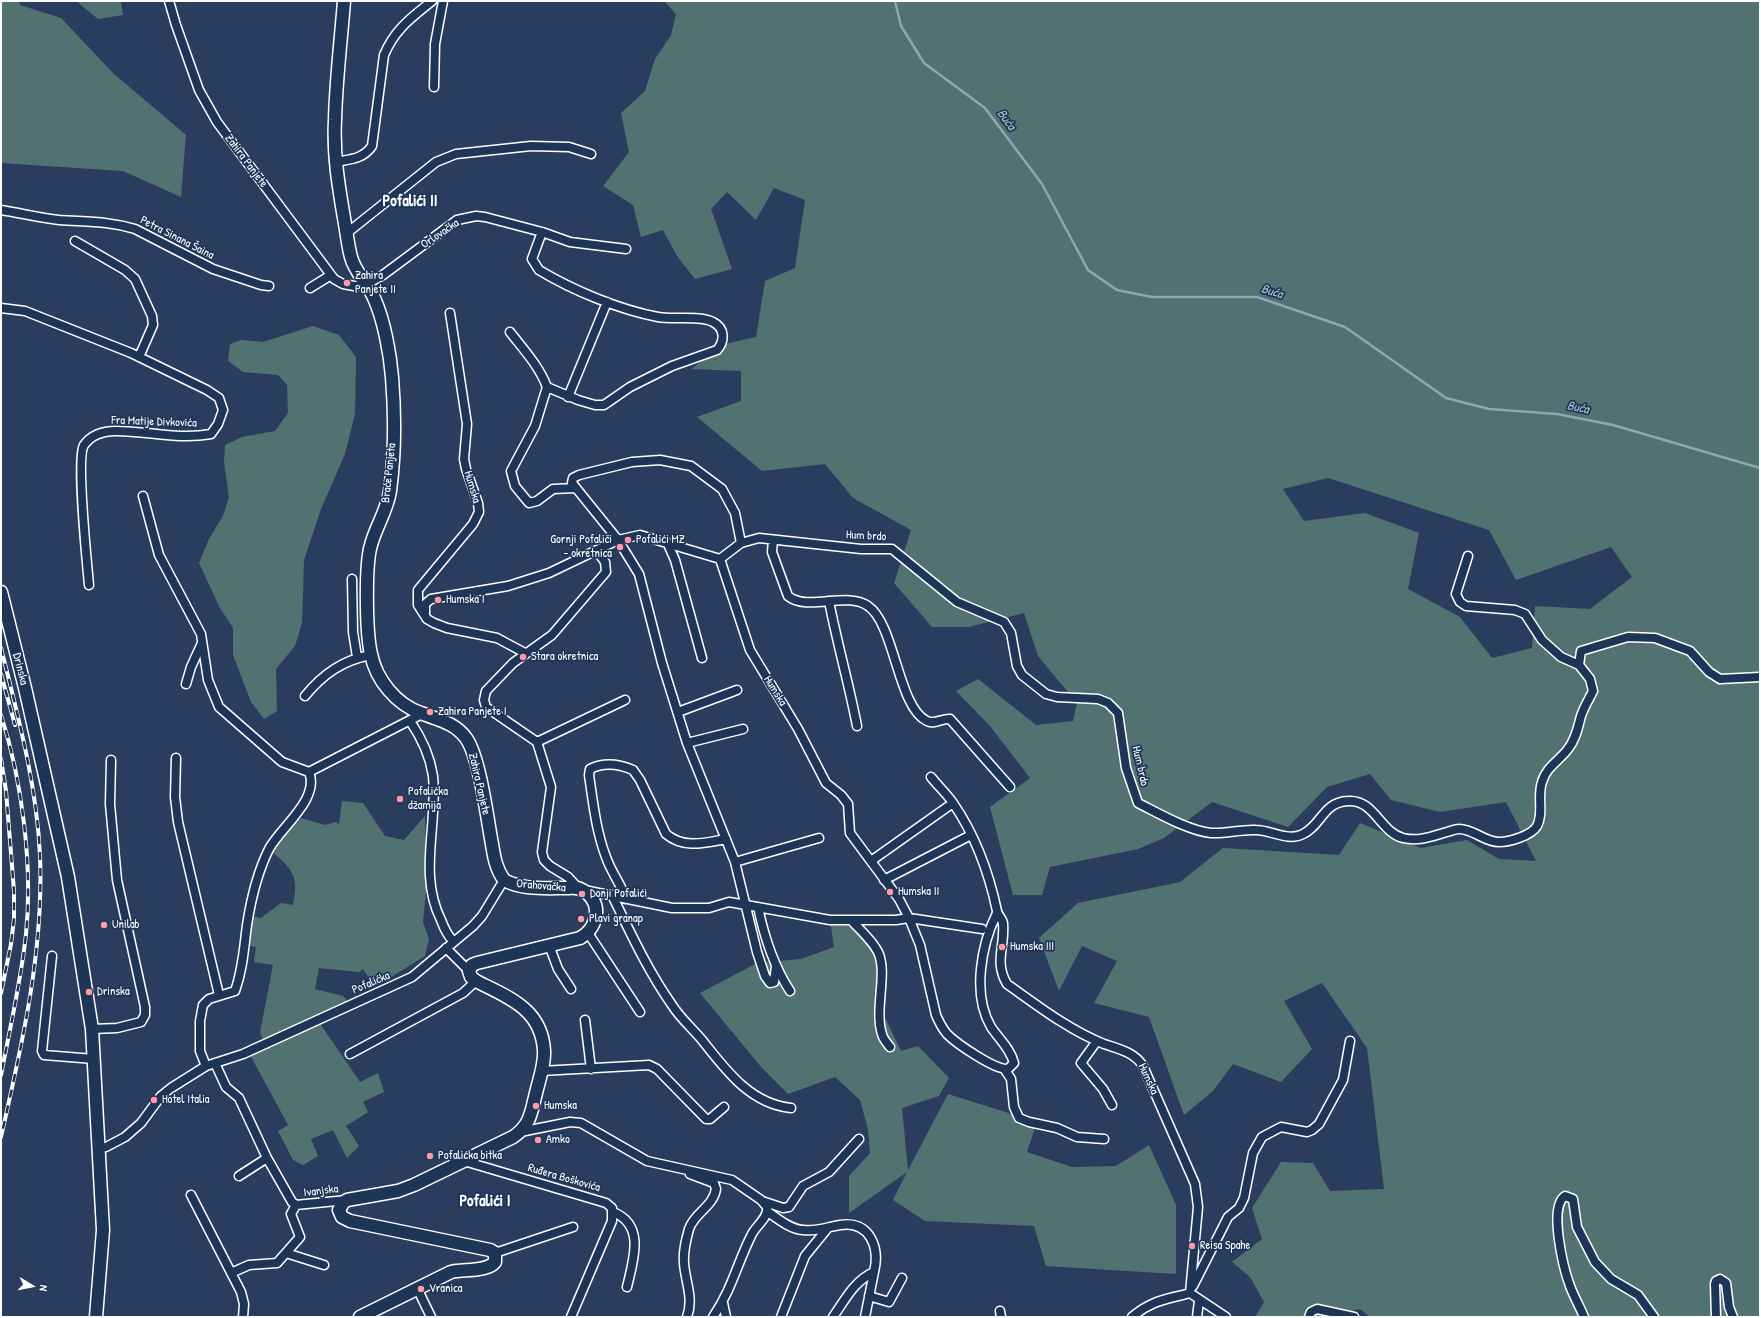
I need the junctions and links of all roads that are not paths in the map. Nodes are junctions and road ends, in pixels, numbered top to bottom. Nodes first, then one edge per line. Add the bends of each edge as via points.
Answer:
1 (169, 1) edge
2 (344, 1) edge
3 (432, 1) edge
4 (443, 1) edge
5 (434, 87) dead end
6 (591, 154) dead end
7 (336, 162) junction
8 (1, 210) edge
9 (542, 232) junction
10 (347, 233) junction
11 (75, 241) dead end
12 (626, 249) dead end
13 (331, 275) junction
14 (366, 285) junction
15 (269, 286) dead end
16 (310, 288) dead end
17 (607, 302) junction
18 (1, 308) edge
19 (450, 313) dead end
20 (510, 332) dead end
21 (139, 357) junction
22 (547, 387) junction
23 (568, 397) junction
24 (576, 488) junction
25 (143, 496) dead end
26 (618, 540) junction
27 (773, 540) junction
28 (667, 542) junction
29 (741, 543) junction
30 (597, 551) junction
31 (1468, 556) dead end
32 (720, 559) junction
33 (352, 579) dead end
34 (88, 585) dead end
35 (1, 592) edge
36 (829, 601) junction
37 (424, 614) junction
38 (202, 642) junction
39 (525, 653) junction
40 (371, 655) junction
41 (357, 658) junction
42 (702, 658) dead end
43 (1579, 665) junction
44 (1760, 677) edge
45 (186, 684) dead end
46 (737, 690) dead end
47 (305, 696) dead end
48 (625, 700) dead end
49 (678, 712) junction
50 (422, 714) junction
51 (410, 721) junction
52 (857, 726) dead end
53 (743, 729) dead end
54 (538, 742) junction
55 (687, 743) junction
56 (176, 758) dead end
57 (111, 760) dead end
58 (309, 772) junction
59 (931, 777) dead end
60 (1010, 787) dead end
61 (953, 803) junction
62 (971, 835) junction
63 (819, 838) dead end
64 (726, 839) junction
65 (871, 861) junction
66 (735, 862) junction
67 (504, 880) junction
68 (884, 880) junction
69 (579, 889) junction
70 (612, 895) junction
71 (626, 899) junction
72 (747, 905) junction
73 (758, 907) junction
74 (997, 913) junction
75 (909, 918) junction
76 (852, 921) junction
77 (982, 929) dead end
78 (588, 933) junction
79 (453, 941) junction
80 (549, 945) junction
81 (446, 948) junction
82 (52, 956) dead end
83 (776, 966) junction
84 (469, 971) junction
85 (476, 982) junction
86 (571, 989) dead end
87 (790, 991) dead end
88 (219, 995) junction
89 (640, 1012) dead end
90 (585, 1020) dead end
91 (92, 1029) junction
92 (1097, 1041) junction
93 (1350, 1041) dead end
94 (890, 1047) dead end
95 (350, 1054) dead end
96 (94, 1059) junction
97 (215, 1063) junction
98 (206, 1066) junction
99 (591, 1069) junction
100 (1005, 1070) junction
101 (541, 1071) junction
102 (1112, 1104) dead end
103 (724, 1107) dead end
104 (791, 1108) dead end
105 (520, 1132) junction
106 (1104, 1138) dead end
107 (859, 1139) dead end
108 (99, 1148) junction
109 (267, 1158) junction
110 (464, 1162) junction
111 (684, 1170) junction
112 (239, 1176) dead end
113 (190, 1195) dead end
114 (347, 1200) junction
115 (761, 1200) junction
116 (296, 1205) junction
117 (613, 1212) junction
118 (768, 1212) junction
119 (573, 1227) dead end
120 (826, 1229) junction
121 (286, 1253) junction
122 (495, 1253) junction
123 (324, 1265) dead end
124 (874, 1272) junction
125 (231, 1273) junction
126 (902, 1278) dead end
127 (626, 1287) dead end
128 (416, 1288) junction
129 (1190, 1292) junction
130 (869, 1296) junction
131 (1199, 1301) junction
132 (723, 1303) junction
133 (96, 1317) edge
134 (243, 1317) edge
135 (360, 1317) edge
136 (431, 1317) edge
137 (571, 1317) edge
138 (687, 1317) edge
139 (713, 1317) edge
140 (726, 1317) edge
141 (781, 1317) edge
142 (833, 1317) edge
143 (865, 1317) edge
144 (1132, 1317) edge
145 (1197, 1317) edge
146 (1226, 1317) edge
147 (1309, 1317) edge
148 (1354, 1317) edge
149 (1584, 1317) edge
150 (1654, 1317) edge
151 (1716, 1317) edge
152 (1733, 1317) edge

1 - 13 street, Zahira Panjete via 199,90 217,122
2 - 7 street via 334,121
3 - 7 street via 400,27 384,55 372,146 359,158
4 - 5 street via 435,44
6 - 10 street via 568,147 531,146 450,155 436,162
7 - 10 street
8 - 15 street, Petra Sinana Šaina via 57,219 122,225 135,229 213,270
9 - 12 street, Orlovačka via 570,242
9 - 14 street, Orlovačka via 485,217 464,218
9 - 17 street via 532,259 539,270
10 - 14 street via 355,267
11 - 21 street via 125,270 135,279 152,316 153,325
13 - 14 street, Zahira Panjete via 343,284
13 - 16 street
14 - 40 street, Braće Panjeta via 374,295 383,327 392,375 394,431 390,490 384,516 370,546 368,558 367,622
17 - 23 street
17 - 23 street via 659,318 713,321 720,327 722,344 717,350 672,366 630,387 604,405
18 - 21 street, Fra Matije Divkovića via 24,312
19 - 37 street, Humska via 467,424 464,459 479,512 418,590 418,606
20 - 22 street via 532,360
21 - 34 street, Fra Matije Divkovića via 207,390 219,398 223,410 211,434 196,437 115,431 94,434 84,446 81,474
22 - 23 street
22 - 24 street via 535,426 511,471 516,486 529,503 537,501 553,489
24 - 26 street
24 - 29 street via 572,483 573,478 579,475 632,462 660,460 691,466 722,489 735,513
25 - 38 street via 159,555 194,618
26 - 28 street via 640,535
26 - 30 street
26 - 49 street via 639,574 662,663
27 - 29 street, Hum brdo via 758,538
27 - 36 street via 772,552 788,596 798,601
27 - 43 street, Hum brdo via 861,549 892,549 957,602 1004,622 1011,633 1017,666 1022,675 1046,694 1098,699 1108,703 1118,713 1126,768 1138,803 1209,833 1257,830 1287,837 1298,836 1309,830 1322,814 1336,803 1358,801 1366,805 1390,832 1403,838 1422,840 1458,829 1472,831 1488,840 1499,842 1527,834 1537,827 1542,781 1551,766 1572,744 1593,691 1590,679
28 - 32 street
28 - 42 street via 675,560
29 - 32 street, Hum brdo
30 - 37 street via 549,573 508,586 431,599 425,604
30 - 39 street via 605,562 606,572 552,635
31 - 43 street via 1456,594 1460,602 1466,606 1515,610 1525,614 1542,640 1561,657
32 - 65 street, Humska via 750,650 798,729 826,783 848,804 850,833
33 - 41 street via 353,632
35 - 91 street, Drinska via 68,877
36 - 52 street
36 - 60 street via 854,601 870,607 881,623 911,704 928,722 950,719
37 - 39 street via 427,619 447,628 497,638
38 - 45 street via 190,666
38 - 58 street via 208,680 219,706 282,762
39 - 54 street via 486,691 484,700 486,707
40 - 41 street
40 - 50 street, Zahira Panjete via 377,671 394,696 406,707
41 - 47 street via 336,667 317,681
43 - 44 street via 1581,651 1628,637 1654,638 1690,650 1709,672 1720,679
46 - 49 street
48 - 54 street
49 - 55 street
50 - 51 street
50 - 67 street, Zahira Panjete via 453,726 468,741 474,758 495,859
51 - 58 street
51 - 79 street via 428,756 433,775 429,878 433,903
53 - 55 street
54 - 69 street via 551,787 542,852 544,860 568,877
55 - 64 street
56 - 88 street via 175,797 178,822
57 - 91 street via 110,804 118,880 139,975 145,1016 141,1022 130,1026
58 - 88 street via 312,784 302,806 269,849 253,890 243,959 235,991
59 - 61 street, Humska
61 - 62 street, Humska
61 - 65 street
62 - 68 street
62 - 74 street, Humska via 990,880
63 - 66 street
64 - 66 street
64 - 71 street via 694,844 683,844 673,840 666,834 633,770 610,764 595,766 590,769 589,775 599,835 614,877
65 - 68 street, Humska
66 - 72 street
67 - 69 street, Orahovačka via 521,887
67 - 79 street, Pofalićka via 482,916
68 - 75 street, Humska via 899,899
69 - 70 street
69 - 78 street via 593,900 596,909 596,920
70 - 71 street
70 - 104 street via 672,1006 720,1063 748,1091 776,1107
71 - 72 street via 672,908 692,909 709,908 729,902
72 - 73 street
72 - 83 street via 764,976 770,983 774,982
73 - 76 street via 817,919
73 - 83 street
74 - 92 street, Humska via 1003,924 1001,974 1007,984 1070,1027
74 - 100 street via 988,931 980,999 991,1027 1012,1055 1014,1063
75 - 76 street
75 - 77 street
75 - 100 street, Humska via 920,945 936,1015 941,1026 964,1048
76 - 94 street via 878,953 881,967 879,1019 882,1034
78 - 80 street via 580,938
78 - 89 street
79 - 81 street, Pofalićka
80 - 84 street via 477,963 472,965
80 - 86 street via 558,969
81 - 84 street
81 - 97 street, Pofalićka via 412,977 398,985 243,1054
82 - 96 street via 42,1052 44,1055
83 - 87 street
84 - 85 street
85 - 95 street via 463,993
85 - 101 street via 514,1000 528,1011 541,1034 544,1052
88 - 98 street via 203,1005 200,1021 200,1051
90 - 99 street
91 - 96 street, Drinska
92 - 102 street via 1081,1063 1103,1088
92 - 129 street, Humska via 1132,1054 1144,1066 1195,1184 1198,1207
93 - 129 street via 1343,1080 1319,1124 1307,1132 1281,1127 1262,1137 1254,1153 1244,1198 1228,1217
96 - 108 street, Drinska
97 - 98 street, Pofalićka
97 - 109 street via 226,1087 239,1098
98 - 108 street, Pofalićka via 170,1088 161,1096 142,1123 125,1138
99 - 101 street
99 - 103 street via 649,1065 657,1069 706,1119 710,1119
100 - 106 street via 1011,1079 1014,1107 1020,1118 1057,1128 1077,1137
101 - 105 street via 528,1123
105 - 110 street
105 - 111 street via 570,1122 581,1123 640,1158
107 - 115 street via 829,1172 803,1186 789,1207 783,1208
108 - 133 street, Drinska via 103,1230
109 - 112 street
109 - 116 street
110 - 114 street via 406,1189
110 - 117 street, Ruđera Boškovića via 606,1203
111 - 115 street via 727,1178
111 - 138 street via 714,1183 716,1187 712,1201 692,1224 685,1248 684,1264 690,1303
113 - 125 street
114 - 116 street, Ivanjska
114 - 122 street via 339,1210 346,1220
115 - 118 street
116 - 121 street, Ivanjska via 291,1214 300,1237
117 - 127 street, Ruđera Boškovića via 627,1220 635,1241
117 - 137 street via 612,1221
118 - 120 street via 789,1226 801,1230
118 - 132 street via 752,1233
119 - 122 street
120 - 124 street via 851,1225 868,1234 876,1248
120 - 141 street via 805,1256
121 - 123 street
121 - 125 street, Ivanjska via 274,1264 249,1265
122 - 128 street via 495,1262 489,1267 451,1272
124 - 130 street
124 - 142 street via 856,1284
125 - 134 street via 243,1298
126 - 130 street via 889,1302
128 - 135 street
128 - 136 street
129 - 131 street
129 - 144 street via 1153,1302
130 - 143 street
131 - 145 street
131 - 146 street
132 - 139 street
132 - 140 street
147 - 148 street via 1310,1312 1317,1309
149 - 150 street via 1570,1286 1558,1236 1560,1202 1565,1196 1573,1199 1577,1227 1595,1262 1611,1279 1638,1295
151 - 152 street via 1715,1284 1720,1279 1726,1284

